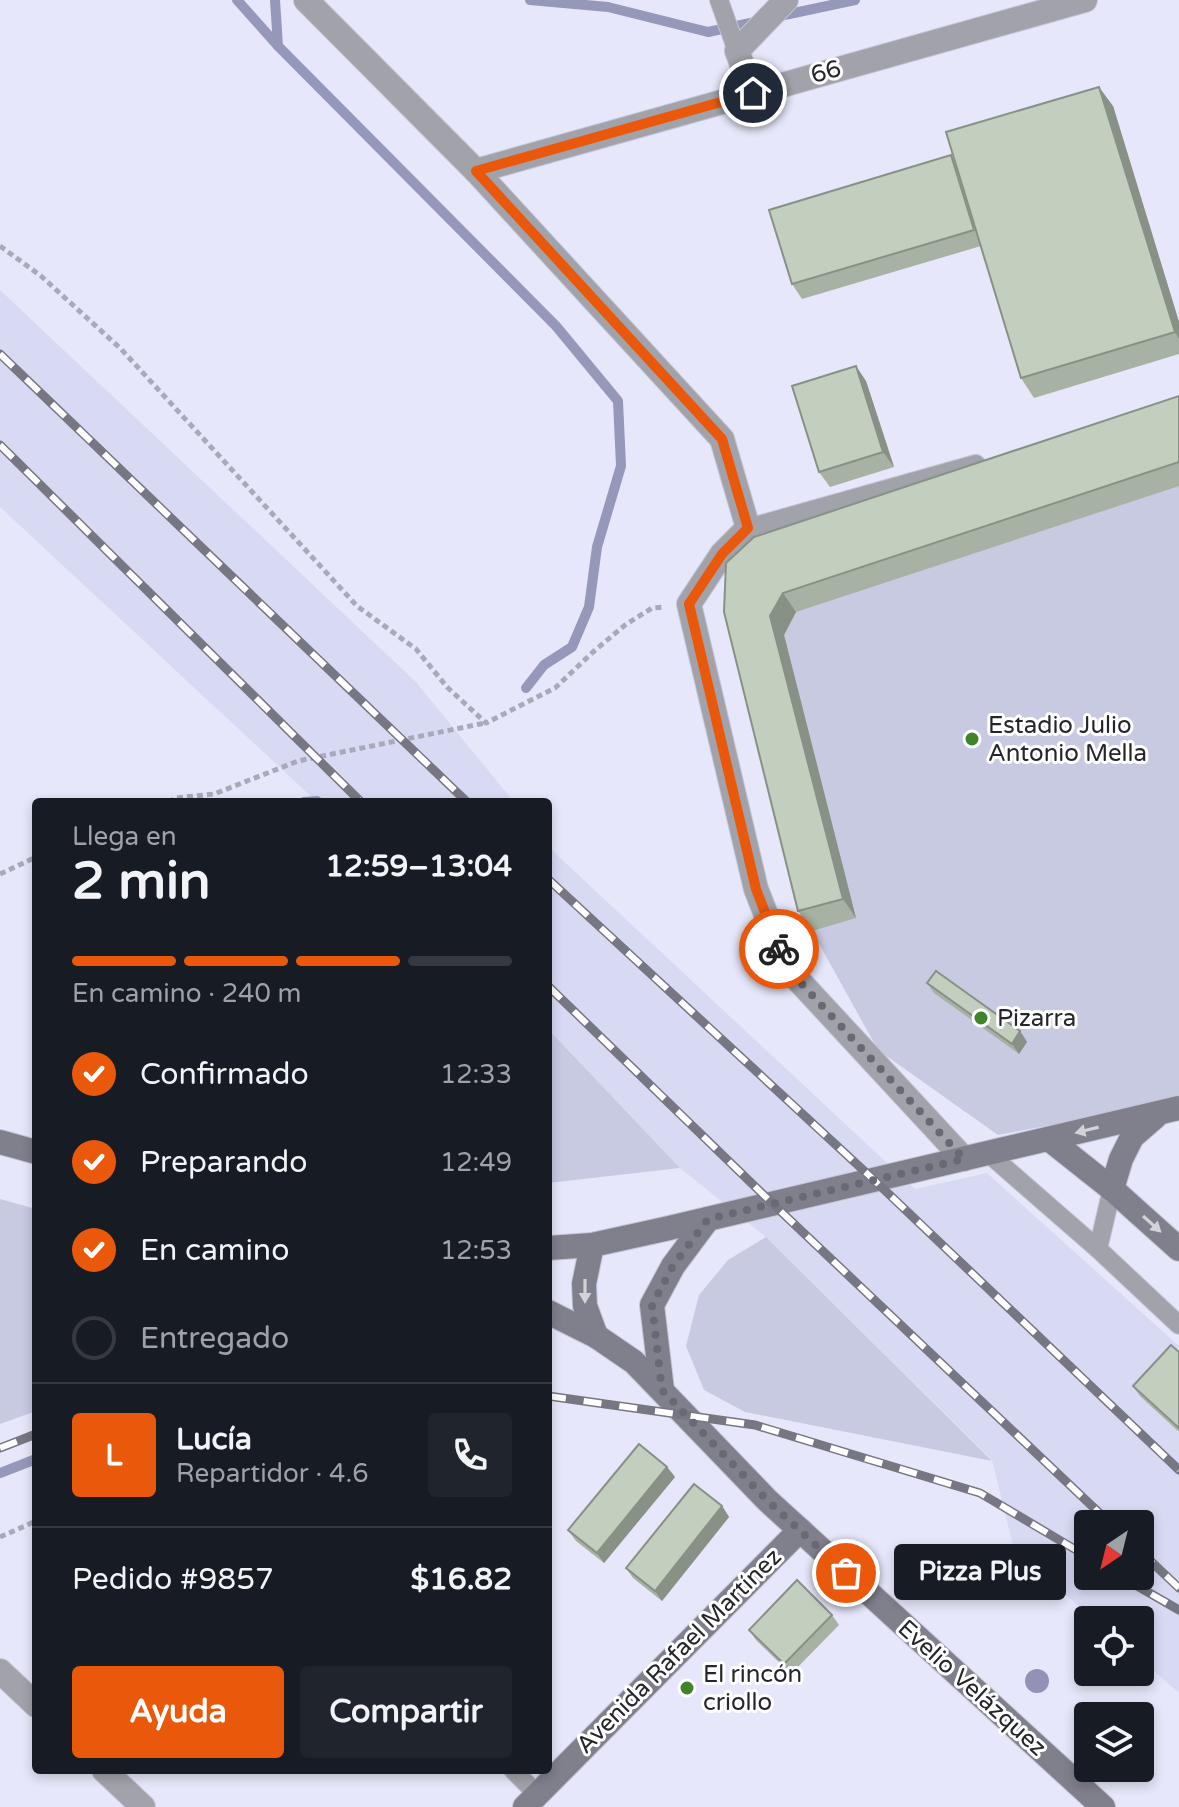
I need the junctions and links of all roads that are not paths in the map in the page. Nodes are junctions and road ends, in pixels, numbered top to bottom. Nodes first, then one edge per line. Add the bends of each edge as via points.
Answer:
1 (306, 0) edge
2 (719, 0) edge
3 (786, 0) edge
4 (1085, 0) edge
5 (737, 51) junction
6 (753, 93) junction
7 (476, 171) junction
8 (994, 459) edge
9 (748, 528) junction
10 (1169, 1110) edge
11 (1049, 1139) junction
12 (0, 1142) edge
13 (32, 1151) edge
14 (976, 1156) junction
15 (1112, 1189) junction
16 (708, 1219) junction
17 (592, 1245) junction
18 (552, 1248) edge
19 (1098, 1249) junction
20 (1179, 1249) edge
21 (552, 1314) edge
22 (1179, 1325) edge
23 (596, 1336) junction
24 (662, 1390) junction
25 (800, 1530) junction
26 (0, 1671) edge
27 (32, 1701) edge
28 (108, 1774) edge
29 (515, 1774) edge
30 (531, 1800) edge
31 (143, 1807) edge
32 (1103, 1807) edge

1 - 7 street
2 - 5 lane
3 - 5 street
4 - 6 street, 66
5 - 6 street
6 - 7 street, 66
7 - 9 street via 722,439
8 - 9 lane
9 - 14 street via 722,554 689,604 756,889 787,968
10 -> 11 main road
10 - 15 main road via 1132,1137
11 - 14 main road
11 - 15 main road
12 - 13 main road
14 - 16 main road
14 - 19 lane
15 - 19 lane
15 -> 20 main road
16 - 17 main road
16 - 24 main road via 652,1305
17 - 18 main road
17 -> 23 main road via 584,1284
19 - 22 lane
21 - 23 main road, Evelio Velázquez
23 - 24 main road, Evelio Velázquez
24 - 25 main road, Evelio Velázquez
25 - 30 main road, Avenida Rafael Martínez
25 - 32 main road, Evelio Velázquez
26 - 27 street
28 - 31 street
29 - 30 lane

